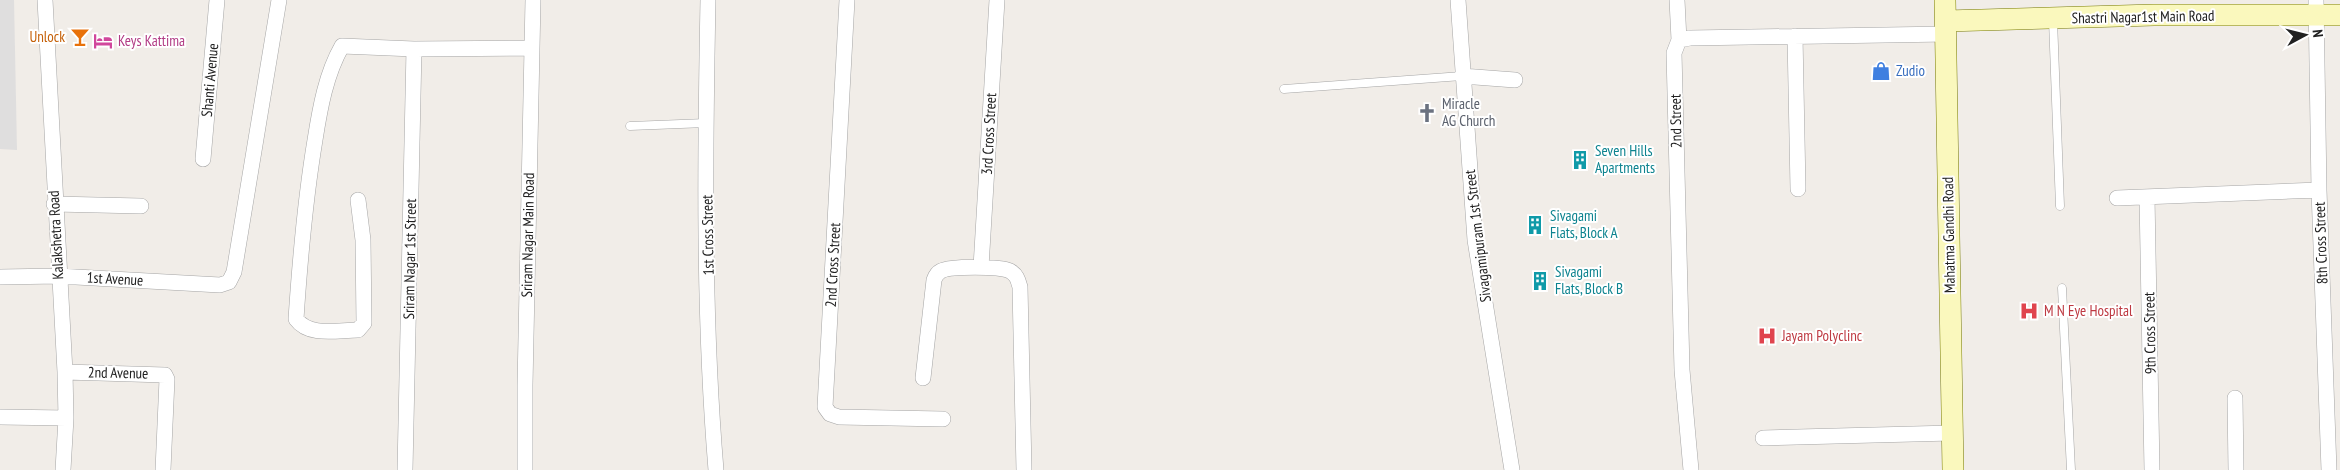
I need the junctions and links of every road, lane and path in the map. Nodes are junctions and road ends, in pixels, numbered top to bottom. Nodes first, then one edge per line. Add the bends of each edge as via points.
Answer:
1 (45, 0) edge
2 (217, 0) edge
3 (279, 0) edge
4 (533, 0) edge
5 (708, 0) edge
6 (847, 0) edge
7 (997, 0) edge
8 (1458, 0) edge
9 (1677, 0) edge
10 (1946, 0) edge
11 (2153, 8) edge
12 (2316, 8) edge
13 (2340, 15) edge
14 (2053, 18) junction
15 (1946, 28) junction
16 (1795, 36) junction
17 (1679, 40) junction
18 (532, 48) junction
19 (414, 49) junction
20 (1462, 76) junction
21 (1515, 80) dead end
22 (1284, 89) dead end
23 (706, 123) junction
24 (630, 126) dead end
25 (203, 159) dead end
26 (1798, 188) dead end
27 (2319, 190) junction
28 (2147, 197) junction
29 (2117, 198) dead end
30 (358, 200) dead end
31 (54, 204) junction
32 (141, 206) dead end
33 (2060, 206) dead end
34 (981, 268) junction
35 (58, 276) junction
36 (0, 277) edge
37 (2062, 288) dead end
38 (2333, 363) edge
39 (64, 372) junction
40 (924, 378) dead end
41 (2235, 398) dead end
42 (0, 417) edge
43 (66, 418) junction
44 (943, 419) dead end
45 (1952, 433) junction
46 (1763, 438) dead end
47 (63, 470) edge
48 (163, 470) edge
49 (405, 470) edge
50 (525, 470) edge
51 (716, 470) edge
52 (1024, 470) edge
53 (1512, 470) edge
54 (1691, 470) edge
55 (1953, 470) edge
56 (2071, 470) edge
57 (2152, 470) edge
58 (2236, 470) edge
59 (2329, 470) edge

1 - 31 street, Kalakshetra Road
2 - 25 street, Shanti Avenue
3 - 35 street, 1st Avenue via 234,272 229,282 220,285
4 - 18 street, Sriram Nagar Main Road
5 - 23 street, 1st Cross Street
6 - 44 street, 2nd Cross Street via 825,407 838,417
7 - 34 street, 3rd Cross Street
8 - 20 street, Sivagamipuram 1st Street
9 - 17 street, 2nd Street
10 - 15 main road, Mahatma Gandhi Road
11 - 12 main road, Shastri Nagar1st Main Road
11 - 14 main road, Shastri Nagar1st Main Road
12 - 13 main road, Shastri Nagar1st Main Road
12 - 27 street, 8th Cross Street
14 - 15 main road, Shastri Nagar1st Main Road
14 - 33 lane
15 - 16 street
15 - 45 main road, Mahatma Gandhi Road
16 - 17 street
16 - 26 street
17 - 54 street, 2nd Street via 1674,53 1682,370
18 - 19 street
18 - 50 street, Sriram Nagar Main Road
19 - 30 street via 342,46 332,64 306,196 296,319 311,331 358,330 364,324 363,240
19 - 49 street, Sriram Nagar 1st Street
20 - 21 street
20 - 22 lane
20 - 53 street, Sivagamipuram 1st Street via 1475,240
23 - 24 lane
23 - 51 street, 1st Cross Street via 710,400
27 - 28 street
27 - 38 street, 8th Cross Street
28 - 29 street
28 - 57 street, 9th Cross Street
31 - 32 street
31 - 35 street, Kalakshetra Road
34 - 40 street via 945,270 936,275
34 - 52 street via 1012,272 1020,287
35 - 36 street, 1st Avenue
35 - 39 street, Kalakshetra Road
37 - 56 lane
38 - 59 street, 8th Cross Street
39 - 43 street, Kalakshetra Road
39 - 48 street, 2nd Avenue via 165,375
41 - 58 street
42 - 43 street
43 - 47 street, Kalakshetra Road
45 - 46 street
45 - 55 main road, Mahatma Gandhi Road

